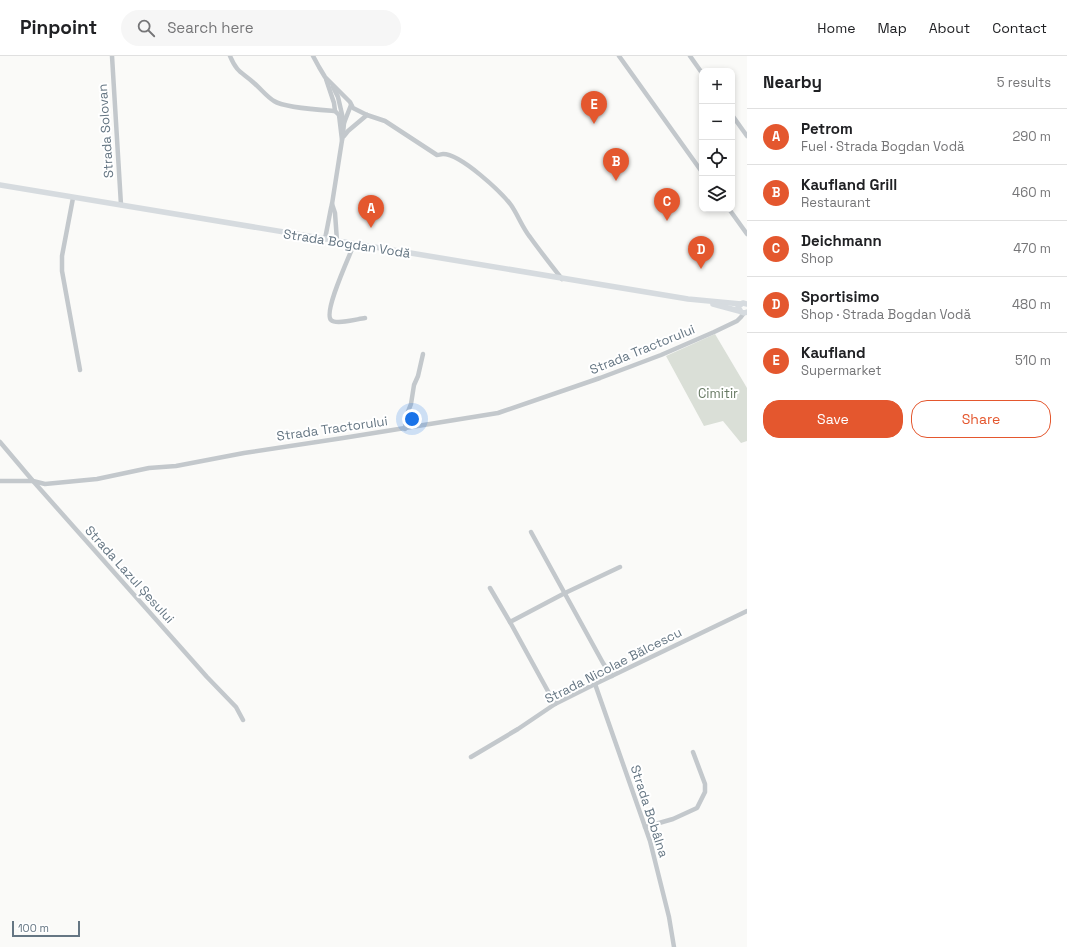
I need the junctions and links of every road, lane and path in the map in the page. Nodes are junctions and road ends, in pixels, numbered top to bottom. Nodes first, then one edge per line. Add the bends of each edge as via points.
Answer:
1 (112, 56) edge
2 (230, 56) edge
3 (313, 56) edge
4 (619, 56) edge
5 (690, 56) edge
6 (699, 69) edge
7 (325, 77) junction
8 (334, 103) junction
9 (351, 105) junction
10 (335, 111) junction
11 (341, 111) junction
12 (367, 115) junction
13 (735, 119) edge
14 (344, 123) junction
15 (747, 136) edge
16 (342, 140) junction
17 (699, 168) edge
18 (0, 186) edge
19 (74, 198) junction
20 (332, 204) junction
21 (121, 206) junction
22 (731, 212) edge
23 (747, 234) edge
24 (325, 239) junction
25 (337, 241) junction
26 (354, 244) junction
27 (562, 279) junction
28 (695, 300) junction
29 (744, 304) edge
30 (743, 312) edge
31 (365, 318) dead end
32 (423, 354) dead end
33 (80, 370) dead end
34 (405, 429) junction
35 (0, 442) edge
36 (0, 480) edge
37 (33, 481) junction
38 (531, 532) dead end
39 (620, 567) dead end
40 (490, 588) dead end
41 (565, 593) junction
42 (747, 611) edge
43 (510, 622) junction
44 (612, 676) junction
45 (595, 684) junction
46 (555, 704) junction
47 (243, 720) dead end
48 (693, 752) dead end
49 (472, 757) dead end
50 (645, 827) junction
51 (674, 947) edge

1 - 21 street, Strada Solovan
2 - 10 street via 239,72 279,104
3 - 7 street
4 - 17 street
5 - 6 street
7 - 8 street
7 - 9 street
7 - 11 street via 335,91
8 - 10 street
8 - 11 street
9 - 12 street
9 - 14 street
10 - 16 street via 339,115
11 - 14 street
12 - 16 street via 348,131
12 - 27 street via 385,121 437,155 443,154 458,159 481,176 514,210 524,229
13 - 15 street
14 - 16 street
16 - 20 street
18 - 19 main road, Strada Bogdan Vodă
19 - 21 main road, Strada Bogdan Vodă
19 - 33 street via 62,256 62,271
20 - 24 street
20 - 25 street
21 - 24 main road, Strada Bogdan Vodă
22 - 23 street
24 - 25 main road, Strada Bogdan Vodă
25 - 26 main road, Strada Bogdan Vodă
26 - 27 main road, Strada Bogdan Vodă
26 - 31 street via 330,305 329,317 336,322
27 - 28 main road, Strada Bogdan Vodă
28 - 29 main road, Strada Bogdan Vodă
28 - 30 main road, Strada Bogdan Vodă
29 - 30 main road via 738,307
30 - 34 street, Strada Tractorului via 737,321 661,355 510,410
32 - 34 street
34 - 37 street, Strada Tractorului via 176,466 149,468 97,479 45,484
35 - 37 street, Strada Lazul Șesului
36 - 37 street, Strada Tractorului
37 - 47 street, Strada Lazul Șesului via 236,707
38 - 41 street
39 - 41 street
40 - 43 street
41 - 43 street
41 - 44 street
42 - 44 street, Strada Nicolae Bălcescu
43 - 46 street
44 - 45 street, Strada Nicolae Bălcescu
45 - 46 street, Strada Nicolae Bălcescu
45 - 50 street, Strada Bobâlna
46 - 49 street, Strada Nicolae Bălcescu
48 - 50 street via 705,784 705,792 697,808 673,819
50 - 51 street, Strada Bobâlna via 669,917

